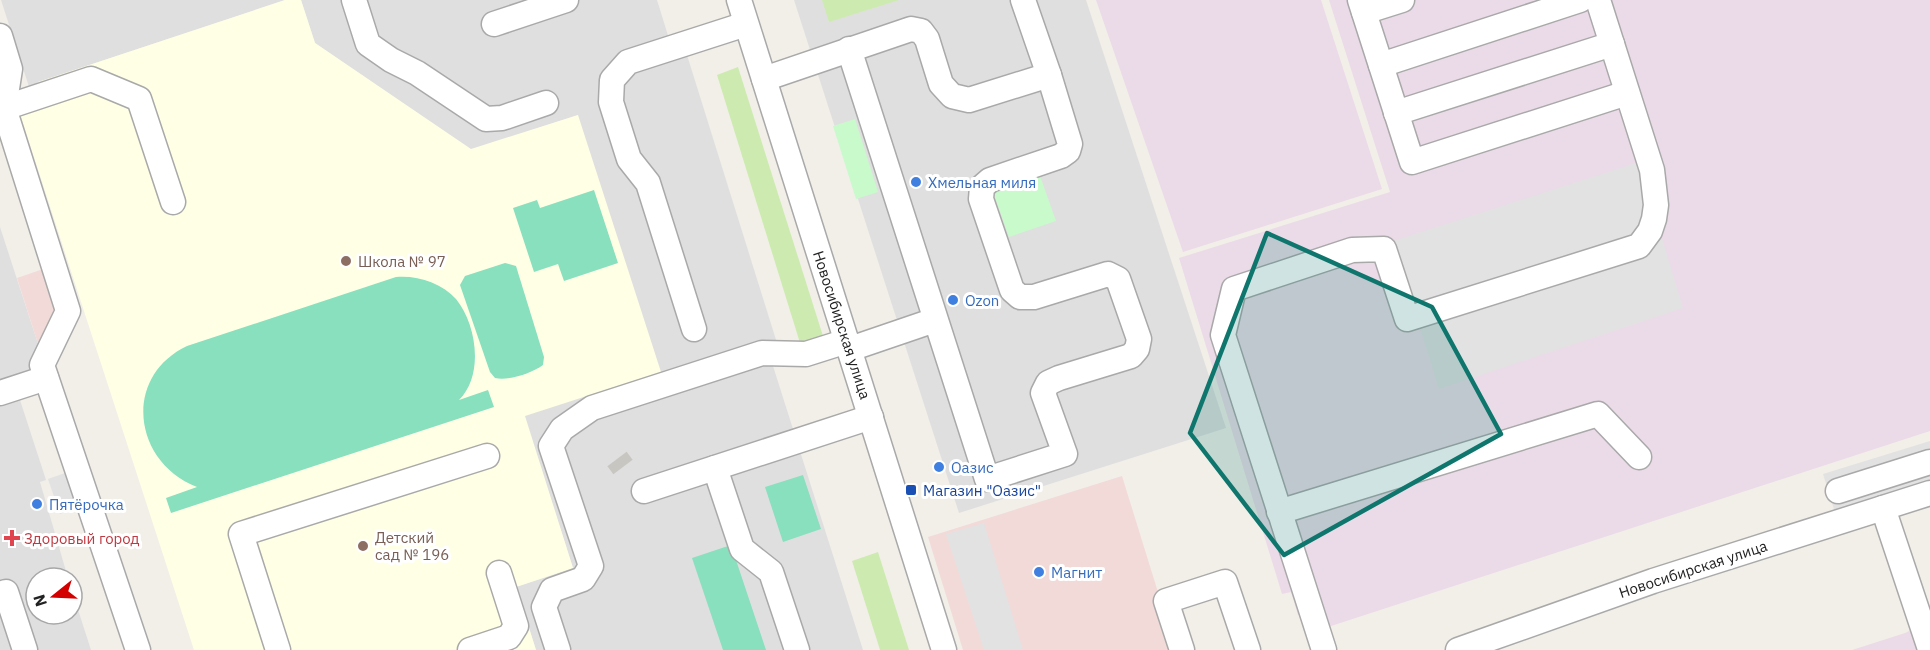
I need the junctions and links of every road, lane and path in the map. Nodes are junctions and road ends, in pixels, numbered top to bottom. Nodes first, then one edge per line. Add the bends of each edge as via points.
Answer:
1 (354, 0) edge
2 (566, 0) edge
3 (739, 0) edge
4 (1023, 0) edge
5 (1402, 0) edge
6 (1580, 0) edge
7 (1598, 0) edge
8 (1362, 6) edge
9 (494, 24) dead end
10 (746, 24) junction
11 (0, 36) edge
12 (1612, 44) junction
13 (849, 50) junction
14 (1381, 65) junction
15 (1049, 75) junction
16 (765, 79) junction
17 (1627, 93) junction
18 (546, 103) dead end
19 (4, 108) junction
20 (1396, 113) junction
21 (173, 202) dead end
22 (935, 320) junction
23 (694, 329) dead end
24 (849, 345) junction
25 (46, 378) junction
26 (0, 393) edge
27 (871, 417) junction
28 (487, 456) dead end
29 (1639, 457) dead end
30 (1930, 462) edge
31 (715, 468) junction
32 (644, 490) dead end
33 (1838, 491) dead end
34 (1930, 493) edge
35 (1883, 508) junction
36 (1279, 512) junction
37 (499, 573) dead end
38 (0, 594) edge
39 (1930, 649) edge
40 (25, 650) edge
41 (138, 650) edge
42 (278, 650) edge
43 (470, 650) edge
44 (558, 650) edge
45 (797, 650) edge
46 (944, 650) edge
47 (1182, 650) edge
48 (1248, 650) edge
49 (1324, 650) edge
50 (1458, 650) edge

1 - 18 street via 368,44 486,119 502,118
2 - 9 street
3 - 10 street, Новосибирская улица
4 - 15 street
5 - 8 street
6 - 14 street
7 - 12 street
8 - 14 street
10 - 16 street, Новосибирская улица
10 - 23 street via 628,62 612,80 611,102 629,159 648,183
11 - 19 street via 10,69
12 - 17 street
12 - 20 street
13 - 15 street via 912,29 921,31 941,84 952,96 969,100
13 - 16 street
13 - 22 street
14 - 20 street
15 - 22 street via 1070,144 1068,152 990,180 982,187 981,199 1012,290 1020,297 1034,297 1108,274 1118,279 1138,339 1137,349 1131,356 1048,383 1043,393 1065,454 987,479
16 - 24 street, Новосибирская улица
17 - 20 street via 1412,162
17 - 36 street via 1652,170 1656,205 1650,231 1639,246 1407,320 1384,249 1352,250 1234,289 1223,335
19 - 21 street via 91,79 139,99
19 - 25 street via 69,311 42,365
22 - 24 street
24 - 27 street, Новосибирская улица
24 - 44 street via 806,354 762,353 592,408 562,429 551,446 591,566 583,579 552,590 544,607
25 - 26 street
25 - 41 street
27 - 31 street
27 - 46 street, Новосибирская улица
28 - 42 street via 241,534
29 - 36 street via 1598,414
30 - 33 street
31 - 32 street
31 - 45 street via 742,549 771,572
34 - 35 street, Новосибирская улица
35 - 39 street
35 - 50 street, Новосибирская улица via 1653,581
36 - 49 street
37 - 43 street via 516,626 509,637
38 - 40 street via 6,592
47 - 48 street via 1166,601 1225,582

